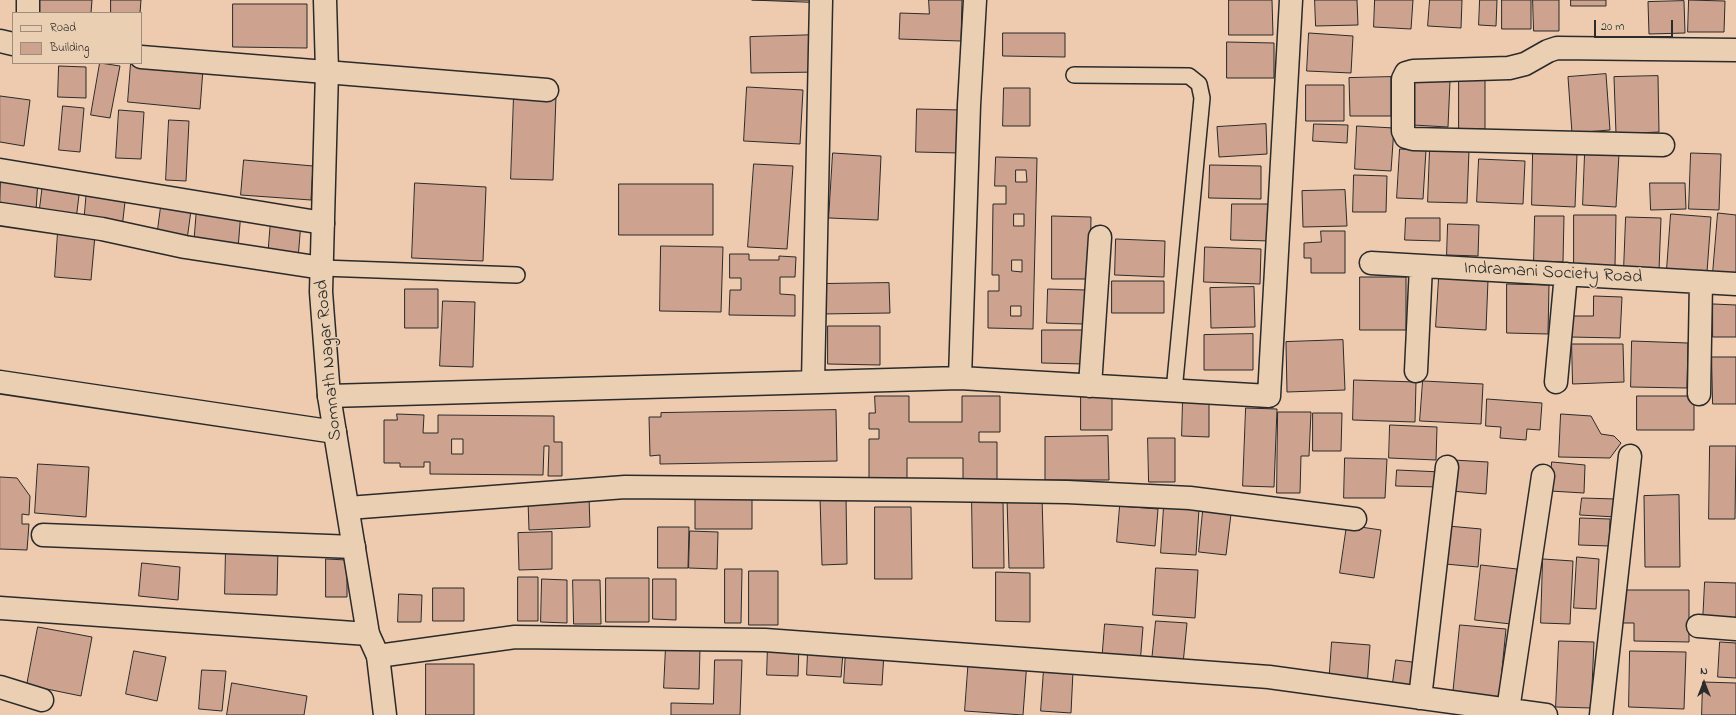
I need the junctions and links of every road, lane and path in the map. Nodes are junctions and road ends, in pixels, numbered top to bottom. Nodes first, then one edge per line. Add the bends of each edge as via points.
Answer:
1 (28, 0) edge
2 (325, 0) edge
3 (821, 0) edge
4 (975, 0) edge
5 (1291, 0) edge
6 (28, 12) edge
7 (0, 41) edge
8 (12, 44) edge
9 (1736, 50) edge
10 (142, 57) edge
11 (327, 71) junction
12 (1074, 75) dead end
13 (547, 90) dead end
14 (1663, 145) dead end
15 (0, 170) edge
16 (0, 214) edge
17 (323, 223) junction
18 (1100, 237) dead end
19 (1371, 263) dead end
20 (1421, 266) junction
21 (322, 268) junction
22 (1566, 274) junction
23 (517, 275) dead end
24 (1701, 282) junction
25 (1736, 284) edge
26 (1416, 371) dead end
27 (960, 378) junction
28 (0, 382) edge
29 (813, 382) junction
30 (1556, 382) dead end
31 (1090, 386) junction
32 (1174, 391) junction
33 (1699, 394) dead end
34 (329, 396) junction
35 (335, 432) junction
36 (1630, 456) dead end
37 (1447, 467) dead end
38 (1543, 476) dead end
39 (348, 508) junction
40 (1355, 519) dead end
41 (43, 535) dead end
42 (354, 547) junction
43 (0, 608) edge
44 (1698, 626) dead end
45 (1736, 629) edge
46 (368, 634) junction
47 (378, 656) junction
48 (0, 688) edge
49 (1420, 698) junction
50 (42, 700) dead end
51 (1508, 710) junction
52 (385, 715) edge
53 (1546, 715) edge
54 (1601, 715) edge

1 - 6 street
2 - 11 street, Somnath Nagar Road
3 - 29 street
4 - 27 street
5 - 32 street via 1269,396
7 - 8 street
9 - 14 street via 1557,48 1525,64 1509,68 1413,71 1406,73 1403,79 1403,131 1406,137 1413,139
10 - 11 street
11 - 13 street
11 - 17 street, Somnath Nagar Road
12 - 32 lane via 1182,75 1189,76 1199,84 1202,98
15 - 17 street
16 - 21 street via 102,229 185,247
17 - 21 street, Somnath Nagar Road
18 - 31 street
19 - 20 street, Indramani Society Road
20 - 22 street, Indramani Society Road
20 - 26 street
21 - 23 lane
21 - 34 street, Somnath Nagar Road via 321,292
22 - 24 street, Indramani Society Road
22 - 30 street
24 - 25 street, Indramani Society Road
24 - 33 street
27 - 29 street
27 - 31 street
28 - 35 street
29 - 34 street
31 - 32 street
34 - 35 street, Somnath Nagar Road
35 - 39 street, Somnath Nagar Road
36 - 54 street
37 - 49 street
38 - 51 street
39 - 40 street via 625,488 941,490 1067,492 1190,498
39 - 42 street, Somnath Nagar Road
41 - 42 street
42 - 46 street, Somnath Nagar Road
43 - 46 street
44 - 45 street
46 - 47 street, Somnath Nagar Road
47 - 49 street via 515,637 765,640 1269,677
47 - 52 street, Somnath Nagar Road
48 - 50 street
49 - 51 street
51 - 53 street

